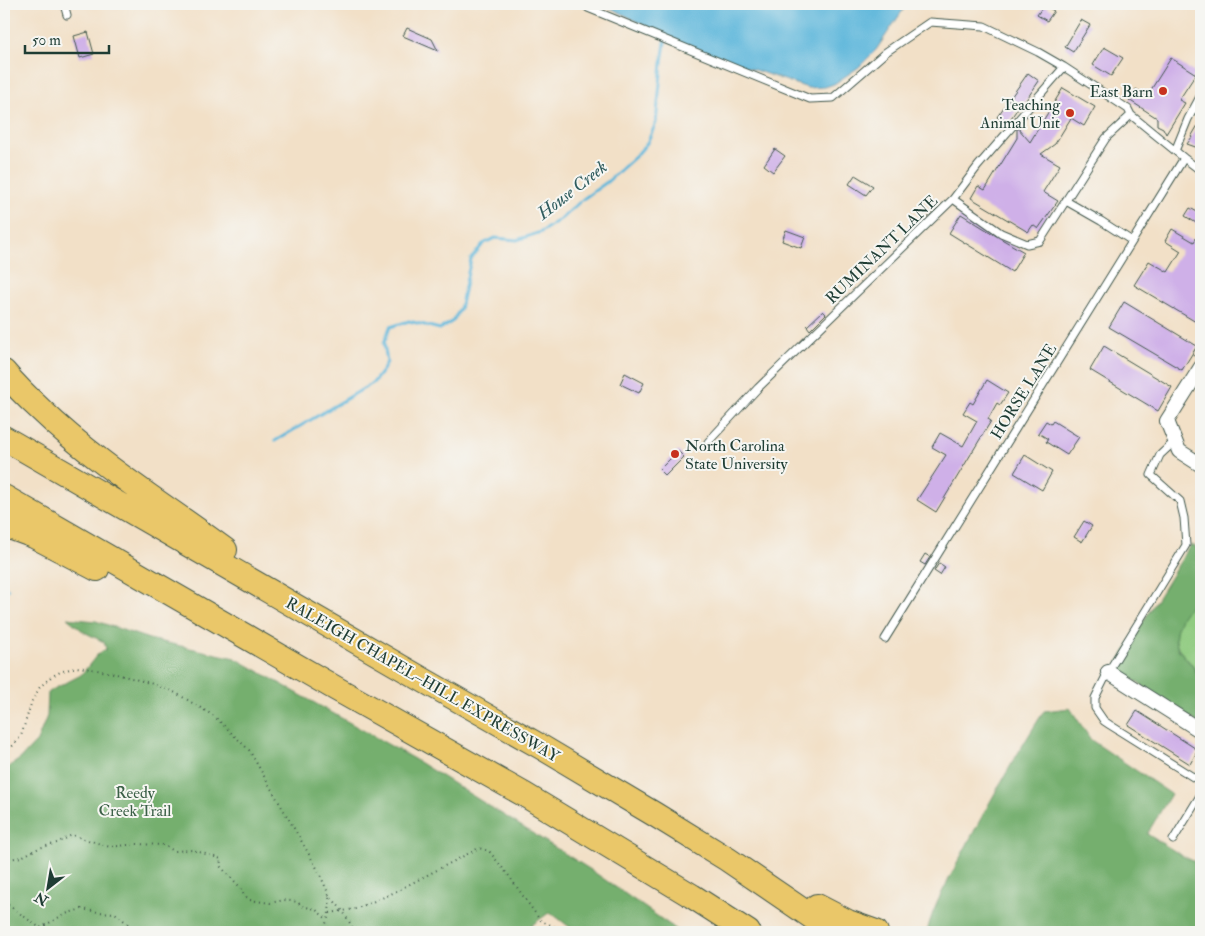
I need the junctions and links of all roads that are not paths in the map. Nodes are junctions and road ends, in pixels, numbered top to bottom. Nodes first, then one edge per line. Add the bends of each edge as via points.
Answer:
1 (64, 4) edge
2 (585, 4) edge
3 (67, 15) dead end
4 (1064, 67) junction
5 (1201, 95) edge
6 (1131, 115) junction
7 (1175, 151) junction
8 (1184, 158) junction
9 (1201, 170) edge
10 (953, 199) junction
11 (1066, 201) junction
12 (1132, 241) junction
13 (1201, 366) edge
14 (4, 372) edge
15 (4, 438) edge
16 (1175, 440) junction
17 (708, 442) dead end
18 (1201, 465) edge
19 (4, 497) edge
20 (4, 524) edge
21 (324, 622) junction
22 (885, 638) dead end
23 (1108, 672) junction
24 (335, 688) junction
25 (1201, 731) edge
26 (1201, 782) edge
27 (1201, 794) edge
28 (525, 795) junction
29 (1173, 840) dead end
30 (727, 859) junction
31 (719, 932) edge
32 (748, 932) edge
33 (834, 932) edge
34 (876, 932) edge

1 - 3 lane
2 - 4 lane via 625,24 810,99 833,98 886,52 930,22 984,26
4 - 6 lane via 1128,109
4 - 10 lane, RUMINANT LANE
5 - 7 lane
6 - 7 lane
6 - 11 lane via 1106,138
7 - 8 lane
8 - 9 lane
8 - 12 lane, HORSE LANE
10 - 11 lane via 1001,233 1027,244 1040,241
10 - 17 lane, RUMINANT LANE via 758,388
11 - 12 lane
12 - 22 lane, HORSE LANE
13 - 16 street via 1167,422
14 - 21 highway via 52,422 108,468
15 - 21 highway, RALEIGH CHAPEL–HILL EXPRESSWAY
16 - 18 street via 1179,451
16 - 23 lane via 1160,455 1151,475 1180,501 1186,545
19 - 24 highway
20 - 24 highway via 34,536
21 - 30 highway, RALEIGH CHAPEL–HILL EXPRESSWAY via 552,753
23 - 25 street
23 - 26 lane via 1095,698 1095,708 1104,721
24 - 28 highway
27 - 29 lane
28 - 31 highway
28 - 32 highway
30 - 33 highway, RALEIGH CHAPEL–HILL EXPRESSWAY
30 - 34 highway via 848,922

